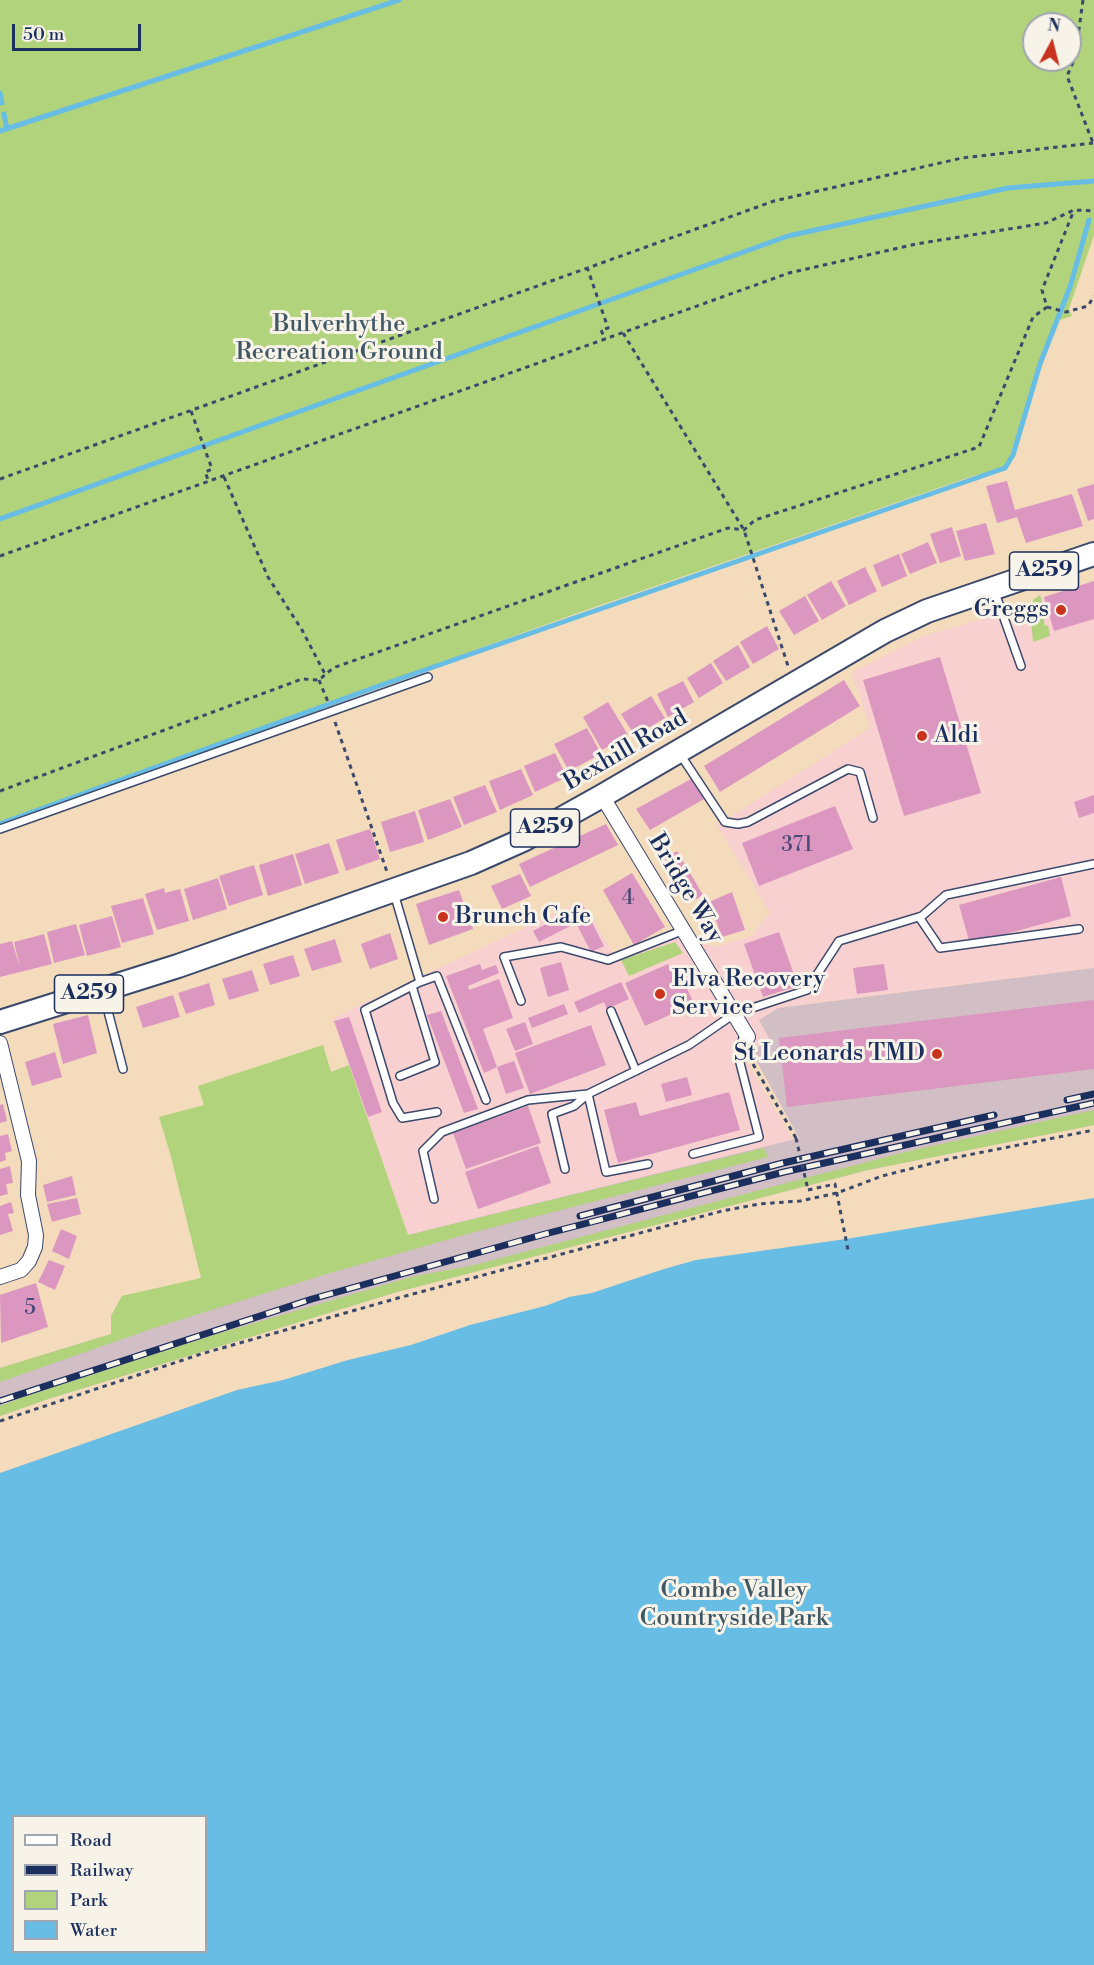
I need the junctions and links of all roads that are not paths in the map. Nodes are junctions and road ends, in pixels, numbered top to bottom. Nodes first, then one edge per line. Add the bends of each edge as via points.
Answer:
1 (1094, 554) edge
2 (993, 588) junction
3 (1021, 666) dead end
4 (428, 677) dead end
5 (679, 752) junction
6 (602, 796) junction
7 (873, 818) dead end
8 (0, 829) edge
9 (1094, 864) edge
10 (393, 891) junction
11 (919, 917) junction
12 (1079, 929) dead end
13 (684, 930) junction
14 (420, 982) junction
15 (412, 986) junction
16 (103, 990) junction
17 (521, 1001) dead end
18 (611, 1011) dead end
19 (734, 1014) junction
20 (0, 1022) edge
21 (746, 1034) joint
22 (0, 1043) edge
23 (123, 1069) dead end
24 (636, 1071) junction
25 (400, 1076) dead end
26 (588, 1095) junction
27 (486, 1100) dead end
28 (437, 1112) dead end
29 (693, 1155) dead end
30 (648, 1164) dead end
31 (565, 1169) dead end
32 (434, 1199) dead end
33 (0, 1277) edge

1 - 2 highway, Bexhill Road / A259
2 - 3 lane
2 - 5 highway, Bexhill Road / A259 via 927,611 885,632
4 - 8 lane
5 - 6 highway, Bexhill Road / A259
5 - 7 lane via 725,822 748,822 848,769 860,772
6 - 10 highway, Bexhill Road / A259 via 525,839
6 - 13 street, Bridge Way
9 - 11 lane via 946,895
10 - 14 lane
10 - 16 highway, Bexhill Road / A259
11 - 12 lane via 940,948
11 - 19 lane via 839,941 807,990
13 - 17 lane via 608,960 561,947 504,957
13 - 19 street, Bridge Way
14 - 15 lane
14 - 27 lane via 437,976
15 - 25 lane via 435,1062
15 - 28 lane via 365,1010 393,1103 402,1118
16 - 20 highway, Bexhill Road / A259
16 - 23 lane
18 - 24 lane
19 - 21 street, Bridge Way
19 - 24 lane via 689,1044
21 - 29 lane via 739,1059 759,1137
22 - 33 street via 29,1161 28,1200 36,1235 29,1261 21,1270
24 - 26 lane
26 - 30 lane via 606,1172
26 - 31 lane via 574,1106 552,1113
26 - 32 lane via 528,1100 442,1132 423,1151

